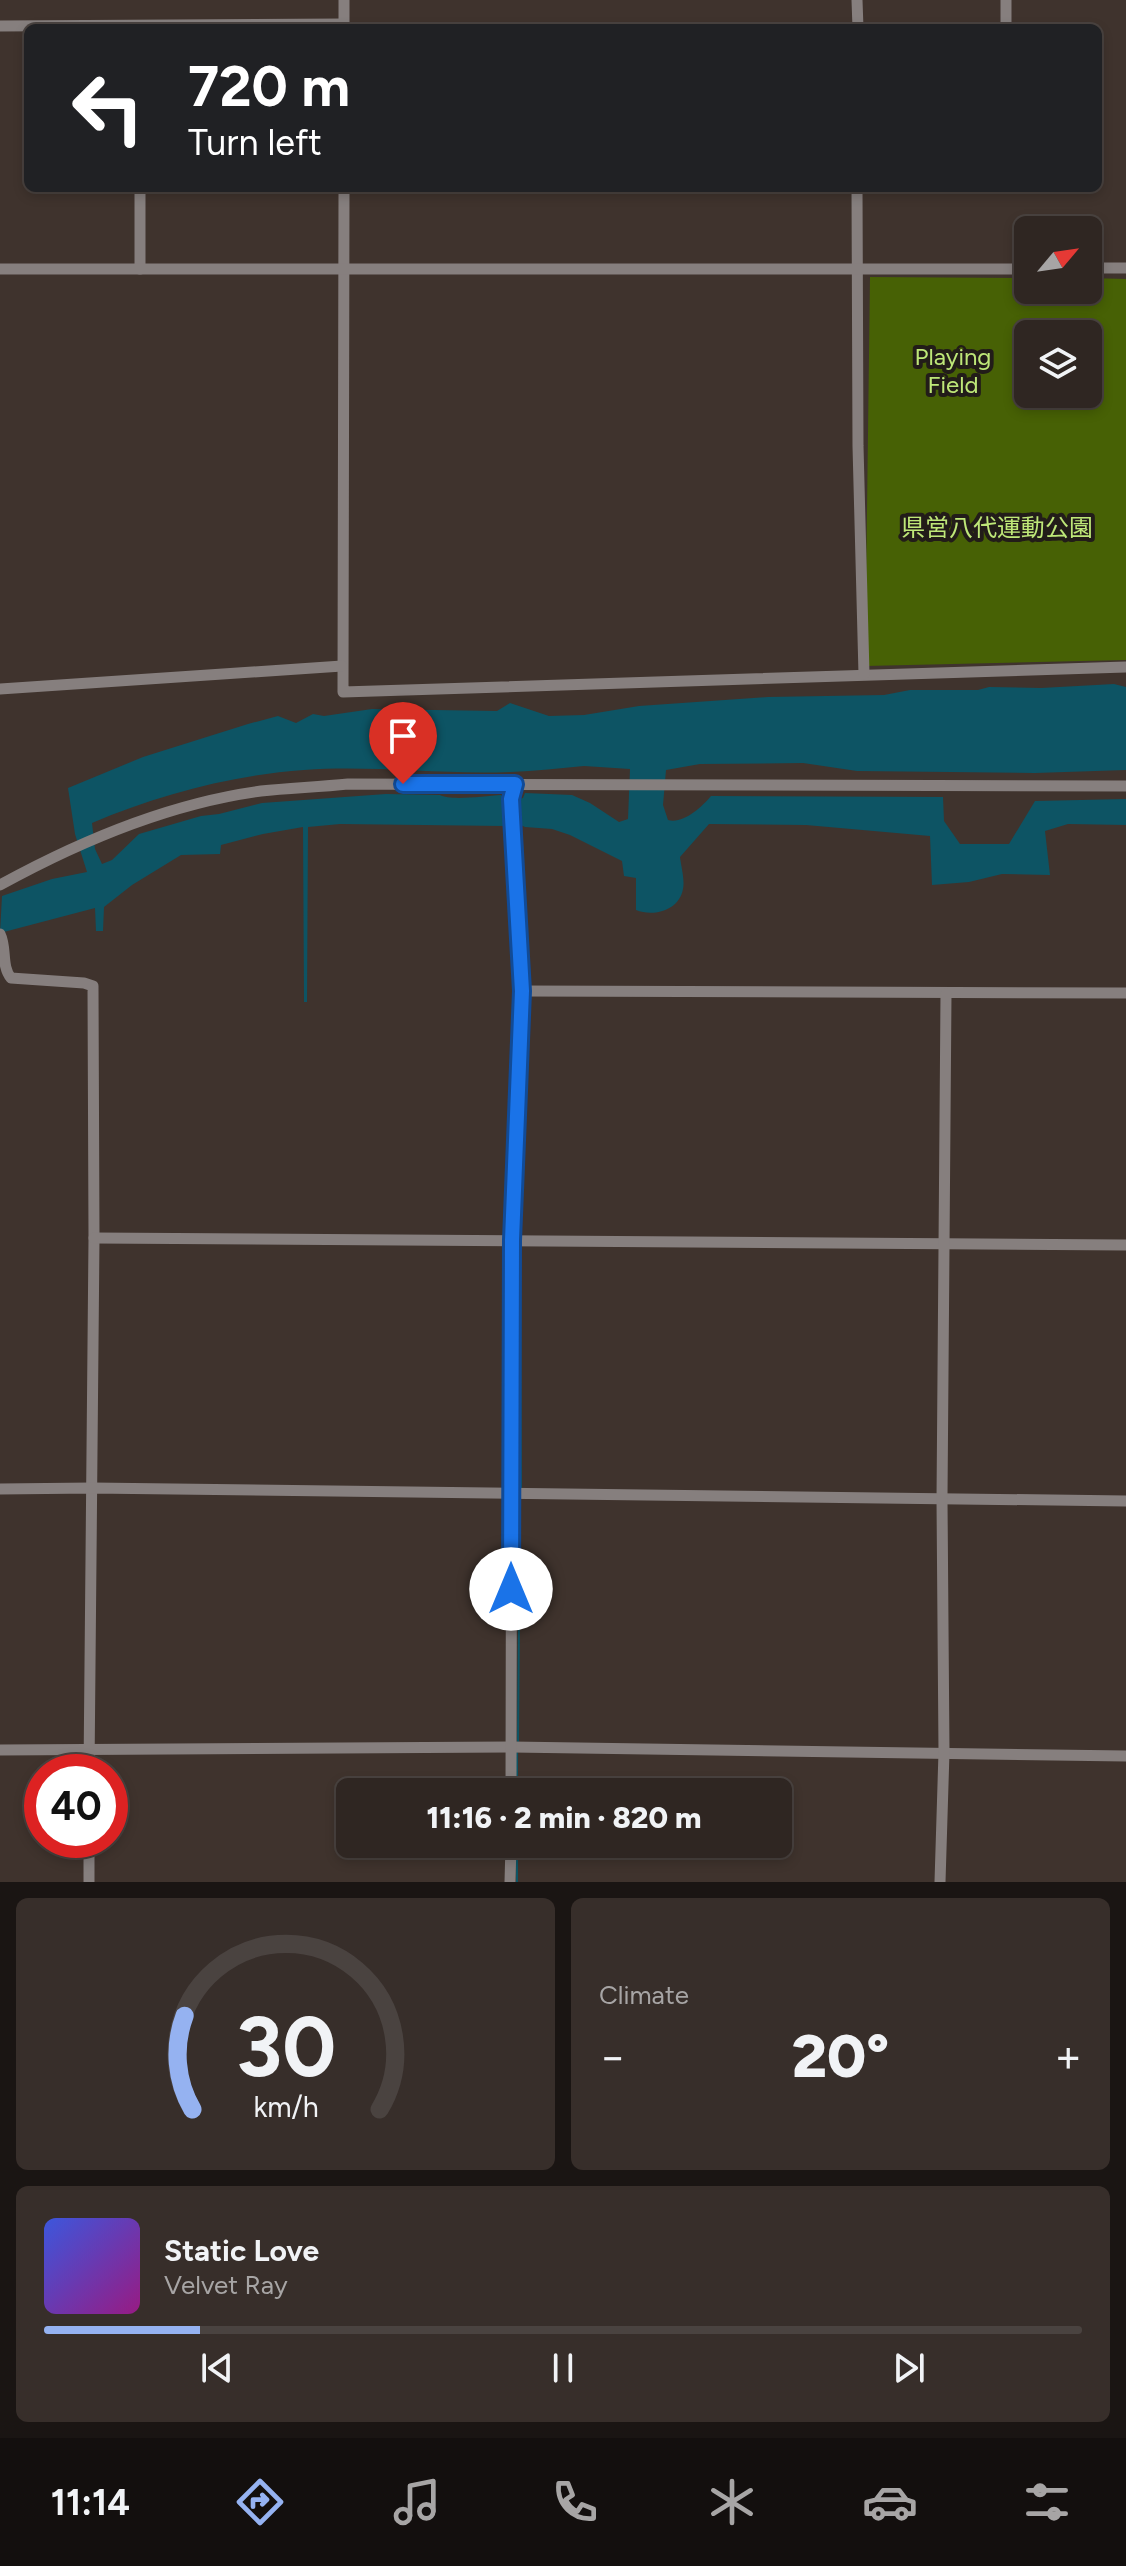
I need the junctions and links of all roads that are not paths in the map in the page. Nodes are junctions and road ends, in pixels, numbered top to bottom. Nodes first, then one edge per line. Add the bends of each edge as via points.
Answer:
1 (344, 0) edge
2 (857, 0) edge
3 (1006, 0) edge
4 (344, 24) edge
5 (858, 24) edge
6 (1006, 24) edge
7 (0, 26) edge
8 (24, 26) edge
9 (140, 192) edge
10 (344, 192) edge
11 (857, 192) edge
12 (857, 268) junction
13 (1102, 268) edge
14 (1126, 268) edge
15 (0, 269) edge
16 (140, 269) junction
17 (343, 269) junction
18 (1014, 269) edge
19 (342, 666) junction
20 (1126, 667) edge
21 (864, 674) junction
22 (0, 689) edge
23 (515, 784) junction
24 (1126, 786) edge
25 (0, 885) edge
26 (1, 935) edge
27 (522, 991) junction
28 (1126, 993) edge
29 (946, 994) junction
30 (94, 1238) junction
31 (516, 1240) junction
32 (1126, 1245) edge
33 (944, 1246) junction
34 (92, 1488) junction
35 (0, 1489) edge
36 (510, 1494) junction
37 (942, 1499) junction
38 (1126, 1501) edge
39 (512, 1747) junction
40 (0, 1750) edge
41 (89, 1751) junction
42 (944, 1752) junction
43 (1126, 1756) edge
44 (511, 1778) edge
45 (89, 1858) edge
46 (511, 1858) edge
47 (89, 1882) edge
48 (510, 1882) edge
49 (940, 1882) edge

1 - 4 street
2 - 5 street
3 - 6 street
7 - 8 street
9 - 16 street
10 - 17 street
11 - 12 street
12 - 17 street
12 - 18 street
12 - 21 street
13 - 14 street
15 - 16 street
16 - 17 street
17 - 19 street
19 - 21 street via 343,692
19 - 22 street
20 - 21 street
23 - 24 street
23 - 25 street via 348,784 260,791 180,809 92,840
23 - 27 street via 511,799
26 - 30 street via 11,978 93,986
27 - 29 street
27 - 31 street
28 - 29 street
29 - 33 street
30 - 31 street
30 - 34 street
31 - 33 street
31 - 36 street
32 - 33 street
33 - 37 street
34 - 35 street
34 - 36 street
34 - 41 street
36 - 37 street
36 - 39 street
37 - 38 street
37 - 42 street
39 - 41 street
39 - 42 street
39 - 44 street
40 - 41 street
42 - 43 street
42 - 49 street
45 - 47 street
46 - 48 street

